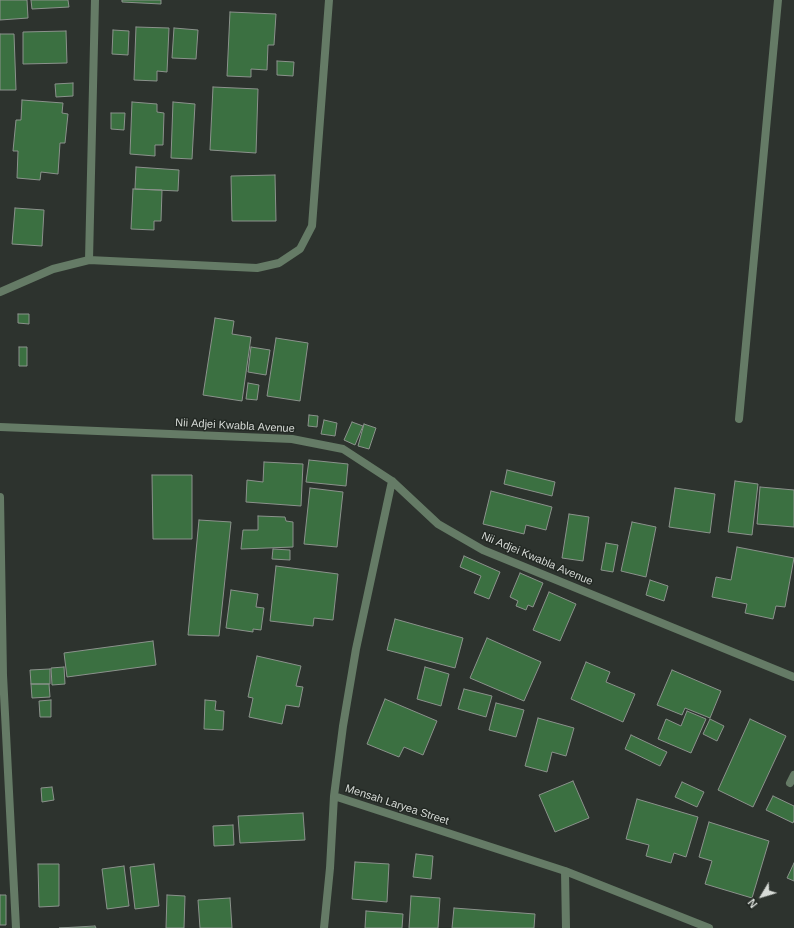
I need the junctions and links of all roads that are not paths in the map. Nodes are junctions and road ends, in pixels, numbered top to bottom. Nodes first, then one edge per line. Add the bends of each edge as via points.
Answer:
1 (95, 0) edge
2 (329, 0) edge
3 (778, 0) edge
4 (89, 260) junction
5 (0, 292) edge
6 (739, 419) dead end
7 (0, 427) edge
8 (392, 482) junction
9 (0, 497) edge
10 (1, 675) edge
11 (794, 677) edge
12 (794, 775) edge
13 (790, 784) dead end
14 (334, 796) junction
15 (565, 871) junction
16 (16, 928) edge
17 (324, 928) edge
18 (566, 928) edge
19 (709, 928) edge

1 - 4 street
2 - 4 street via 312,226 300,249 278,263 257,268
3 - 6 street
4 - 5 street via 53,269
7 - 8 street, Nii Adjei Kwabla Avenue via 292,439 343,449
8 - 11 street, Nii Adjei Kwabla Avenue via 438,524 484,550
8 - 14 street, Mensah Laryea Street via 356,650
9 - 10 street
10 - 16 street
12 - 13 street
14 - 15 street, Mensah Laryea Street
14 - 17 street
15 - 18 street
15 - 19 street, Mensah Laryea Street

